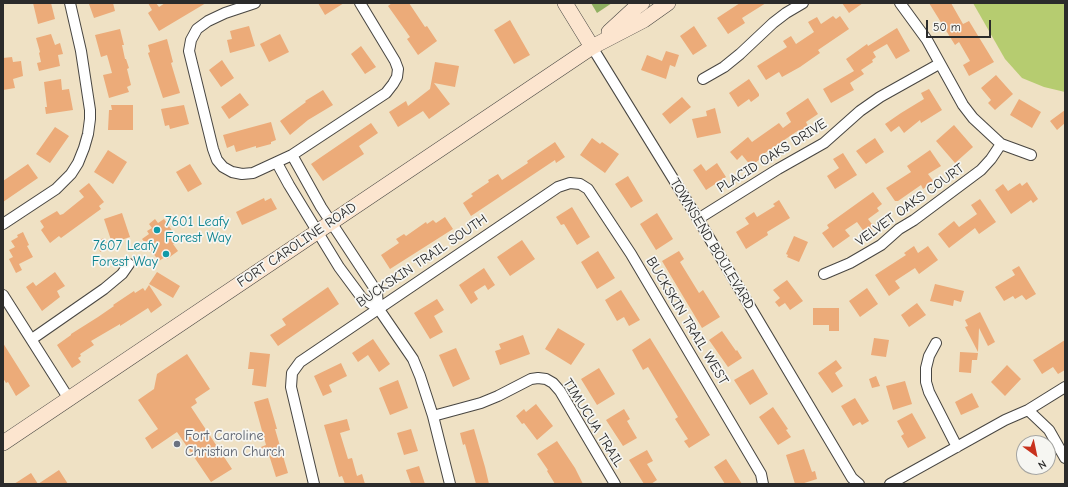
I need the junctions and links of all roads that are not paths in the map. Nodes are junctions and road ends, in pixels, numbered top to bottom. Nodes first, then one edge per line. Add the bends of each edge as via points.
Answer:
1 (70, 3) edge
2 (255, 3) edge
3 (360, 3) edge
4 (565, 3) edge
5 (642, 3) edge
6 (668, 3) edge
7 (803, 3) edge
8 (900, 3) edge
9 (592, 47) junction
10 (939, 64) junction
11 (703, 79) dead end
12 (1001, 144) junction
13 (292, 155) junction
14 (1031, 155) dead end
15 (277, 163) junction
16 (575, 183) joint
17 (698, 219) junction
18 (331, 223) junction
19 (3, 224) edge
20 (317, 232) junction
21 (129, 264) dead end
22 (824, 274) dead end
23 (3, 295) edge
24 (378, 308) junction
25 (32, 339) junction
26 (936, 343) dead end
27 (1065, 386) edge
28 (69, 399) junction
29 (1028, 410) junction
30 (433, 416) junction
31 (3, 444) edge
32 (957, 447) junction
33 (1065, 458) edge
34 (314, 484) edge
35 (450, 484) edge
36 (615, 484) edge
37 (764, 484) edge
38 (859, 484) edge
39 (890, 484) edge

1 - 19 street via 88,96 90,119 84,148 78,163 56,189
2 - 15 street via 225,13 197,28 189,51 217,160 223,167 242,174 253,173
3 - 13 street via 395,61 398,69 393,84 386,93
4 - 9 street, TOWNSEND BOULEVARD
5 - 9 street, FORT CAROLINE ROAD
6 - 9 street, FORT CAROLINE ROAD via 644,20
7 - 11 street via 773,23 724,67
8 - 10 street
9 - 17 street, TOWNSEND BOULEVARD
9 - 18 street, FORT CAROLINE ROAD
10 - 12 street via 973,118
10 - 17 street, PLACID OAKS DRIVE via 880,96 824,143
12 - 14 street
12 - 22 street, VELVET OAKS COURT via 981,170 881,245
13 - 15 street
13 - 18 street
15 - 20 street
16 - 24 street, BUCKSKIN TRAIL SOUTH via 558,187
16 - 37 street, BUCKSKIN TRAIL WEST via 588,189 631,254 761,474
17 - 38 street, TOWNSEND BOULEVARD via 852,478
18 - 20 street, FORT CAROLINE ROAD
18 - 24 street via 377,292
20 - 24 street via 362,298
20 - 28 street, FORT CAROLINE ROAD
21 - 25 street via 104,290
23 - 25 street
24 - 30 street via 413,359
24 - 34 street, BUCKSKIN TRAIL SOUTH via 300,362 292,373 291,387
25 - 28 street
26 - 32 street via 929,356 926,382
27 - 29 street
28 - 31 street, FORT CAROLINE ROAD
29 - 32 street
29 - 33 street via 1049,430
30 - 35 street
30 - 36 street, TIMUCUA TRAIL via 481,403 531,379 546,379 560,391
32 - 39 street

